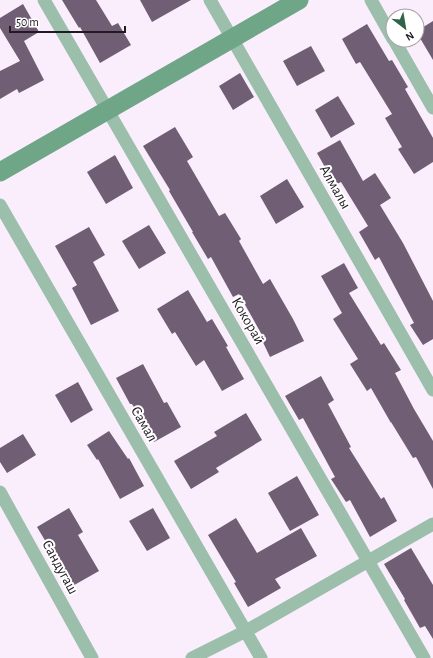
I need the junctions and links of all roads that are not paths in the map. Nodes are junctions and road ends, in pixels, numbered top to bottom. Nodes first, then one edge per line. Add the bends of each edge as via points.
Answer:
1 (44, 0) edge
2 (210, 0) edge
3 (299, 0) edge
4 (371, 0) edge
5 (385, 25) edge
6 (232, 38) junction
7 (398, 48) edge
8 (433, 108) edge
9 (107, 110) junction
10 (0, 172) edge
11 (0, 206) edge
12 (433, 390) edge
13 (0, 492) edge
14 (433, 524) edge
15 (369, 561) junction
16 (246, 631) junction
17 (92, 658) edge
18 (192, 658) edge
19 (261, 658) edge
20 (424, 658) edge

1 - 9 street, Кокорай
2 - 6 street, Алмалы
3 - 6 street
4 - 5 street
6 - 9 street
6 - 12 street, Алмалы
7 - 8 street
9 - 10 street
9 - 15 street, Кокорай
11 - 16 street, Самал
13 - 17 street, Сандугаш
14 - 15 street
15 - 16 street
15 - 20 street, Кокорай
16 - 18 street
16 - 19 street, Самал

